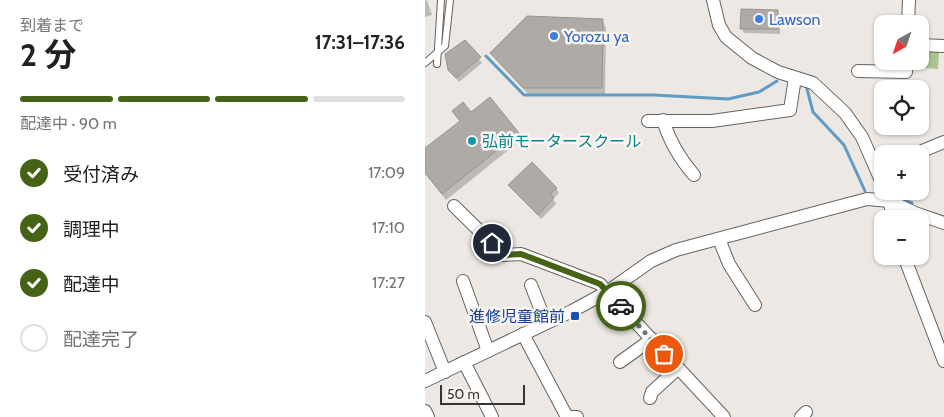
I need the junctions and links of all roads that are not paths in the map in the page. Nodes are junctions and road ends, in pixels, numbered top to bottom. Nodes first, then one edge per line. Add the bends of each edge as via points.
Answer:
1 (441, 0) edge
2 (450, 0) edge
3 (713, 0) edge
4 (909, 0) edge
5 (908, 15) edge
6 (929, 45) edge
7 (944, 46) edge
8 (437, 53) junction
9 (425, 63) edge
10 (437, 64) dead end
11 (906, 70) edge
12 (858, 72) dead end
13 (795, 78) junction
14 (663, 120) junction
15 (647, 121) dead end
16 (944, 142) edge
17 (929, 148) edge
18 (874, 159) edge
19 (694, 175) dead end
20 (874, 198) edge
21 (894, 200) edge
22 (454, 206) dead end
23 (944, 223) edge
24 (719, 239) junction
25 (907, 265) edge
26 (463, 280) dead end
27 (531, 284) dead end
28 (607, 292) junction
29 (755, 305) dead end
30 (425, 322) edge
31 (546, 323) junction
32 (523, 334) junction
33 (652, 339) junction
34 (488, 351) junction
35 (944, 361) edge
36 (464, 362) junction
37 (620, 362) dead end
38 (677, 369) junction
39 (445, 372) junction
40 (425, 381) edge
41 (650, 398) dead end
42 (425, 411) edge
43 (428, 417) edge
44 (492, 417) edge
45 (577, 417) edge
46 (724, 417) edge

1 - 8 lane
2 - 8 lane via 445,46
3 - 13 street via 719,25 726,36 753,58
4 - 5 street
6 - 7 street
8 - 9 lane
8 - 10 lane
11 - 12 street
13 - 14 street via 790,110 712,121
13 - 18 street via 813,82 845,113
14 - 15 street
14 - 19 street via 680,157
16 - 17 street
20 - 24 street
21 - 23 street via 915,213
22 - 28 street via 504,255 521,254 600,284
24 - 28 street via 676,250 651,261
24 - 29 street via 729,264
25 - 35 street
26 - 34 street
27 - 31 street
28 - 31 street
28 - 33 street
30 - 39 street
31 - 32 street
32 - 34 street
32 - 45 street via 567,417
33 - 37 street
33 - 38 street
34 - 36 street
36 - 39 street
36 - 44 street
38 - 41 street via 652,392
38 - 46 street
39 - 40 street
42 - 43 street

